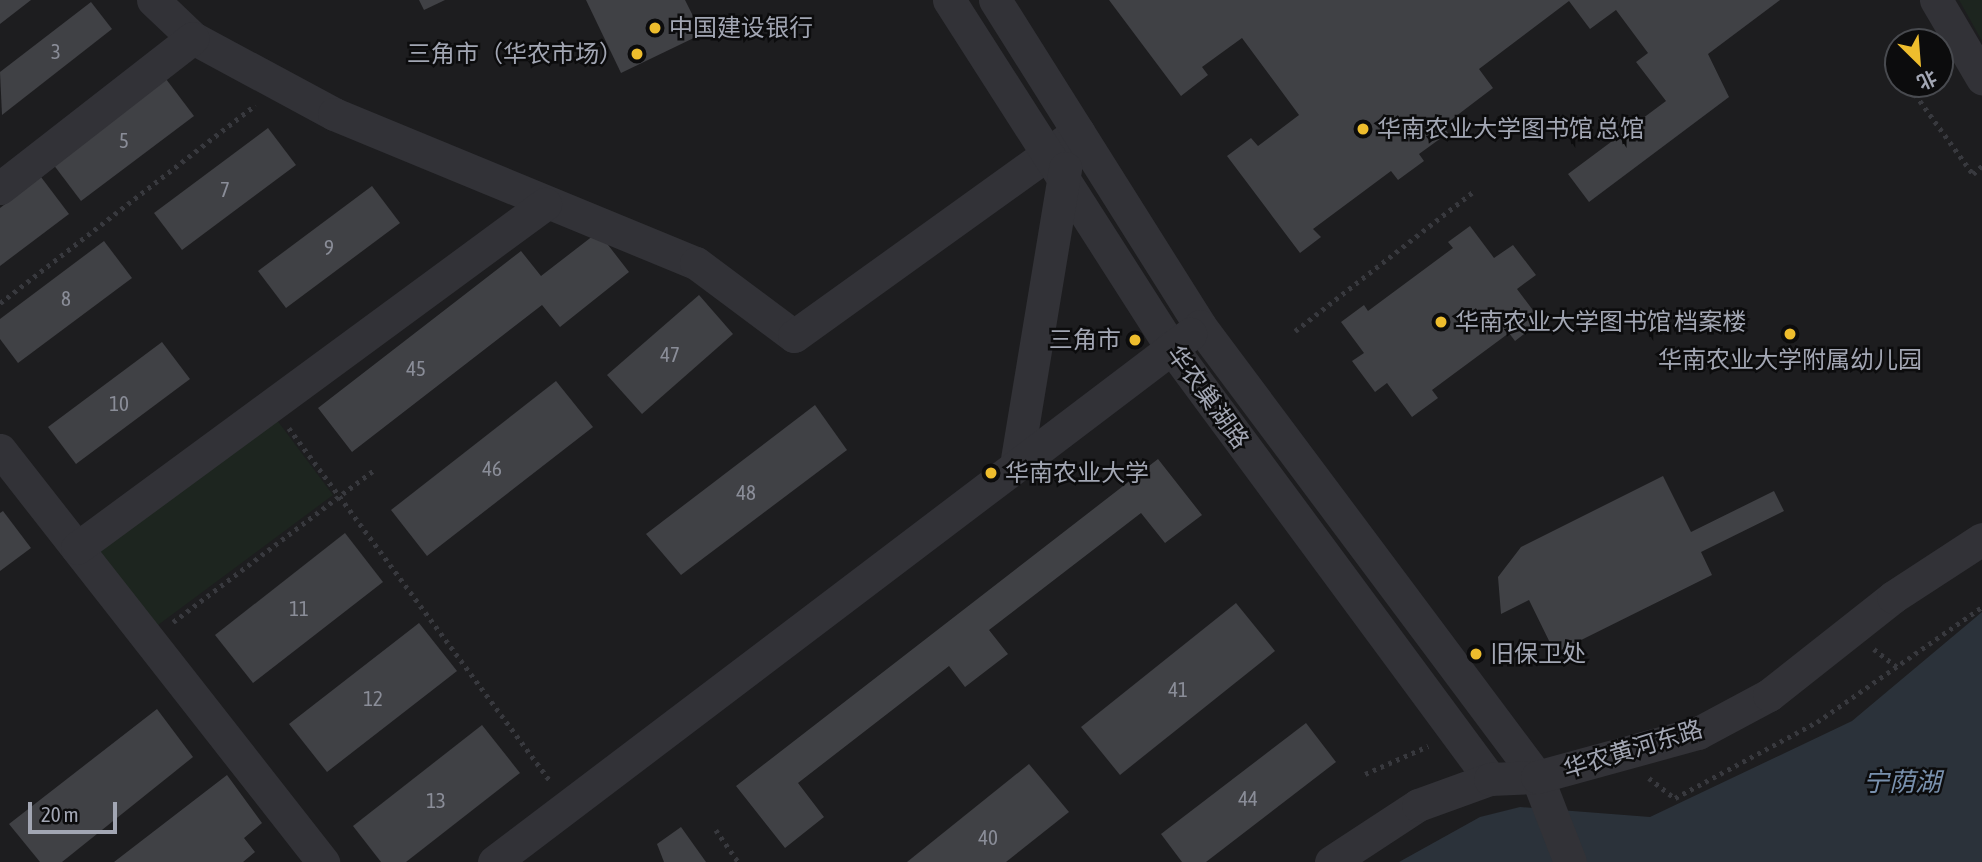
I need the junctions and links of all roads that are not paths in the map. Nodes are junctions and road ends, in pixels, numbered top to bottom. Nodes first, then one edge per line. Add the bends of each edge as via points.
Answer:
1 (152, 0) edge
2 (949, 0) edge
3 (995, 0) edge
4 (1936, 0) edge
5 (193, 38) junction
6 (1982, 78) edge
7 (1078, 132) junction
8 (1055, 166) junction
9 (0, 188) edge
10 (545, 204) junction
11 (1200, 326) junction
12 (1171, 347) junction
13 (0, 450) edge
14 (1017, 459) junction
15 (1982, 539) edge
16 (77, 548) junction
17 (1537, 777) junction
18 (1490, 779) junction
19 (323, 862) edge
20 (494, 862) edge
21 (1331, 862) edge
22 (1570, 862) edge

1 - 5 street
2 - 8 street, 华农巢湖路
3 - 7 street, 华农巢湖路
4 - 6 street
5 - 9 street
5 - 10 street via 280,85
7 - 8 street
7 - 11 street, 华农巢湖路
8 - 10 street via 794,336 696,263
8 - 12 street, 华农巢湖路
8 - 14 street
10 - 16 street
11 - 12 street
11 - 17 street, 华农巢湖路
12 - 14 street
12 - 18 street, 华农巢湖路
13 - 16 street
14 - 20 street
15 - 17 street, 华农黄河东路 via 1894,597 1769,695 1698,733
16 - 19 street
17 - 18 street, 华农黄河东路
17 - 22 street, 华农巢湖路
18 - 21 street, 华农黄河东路 via 1418,805

